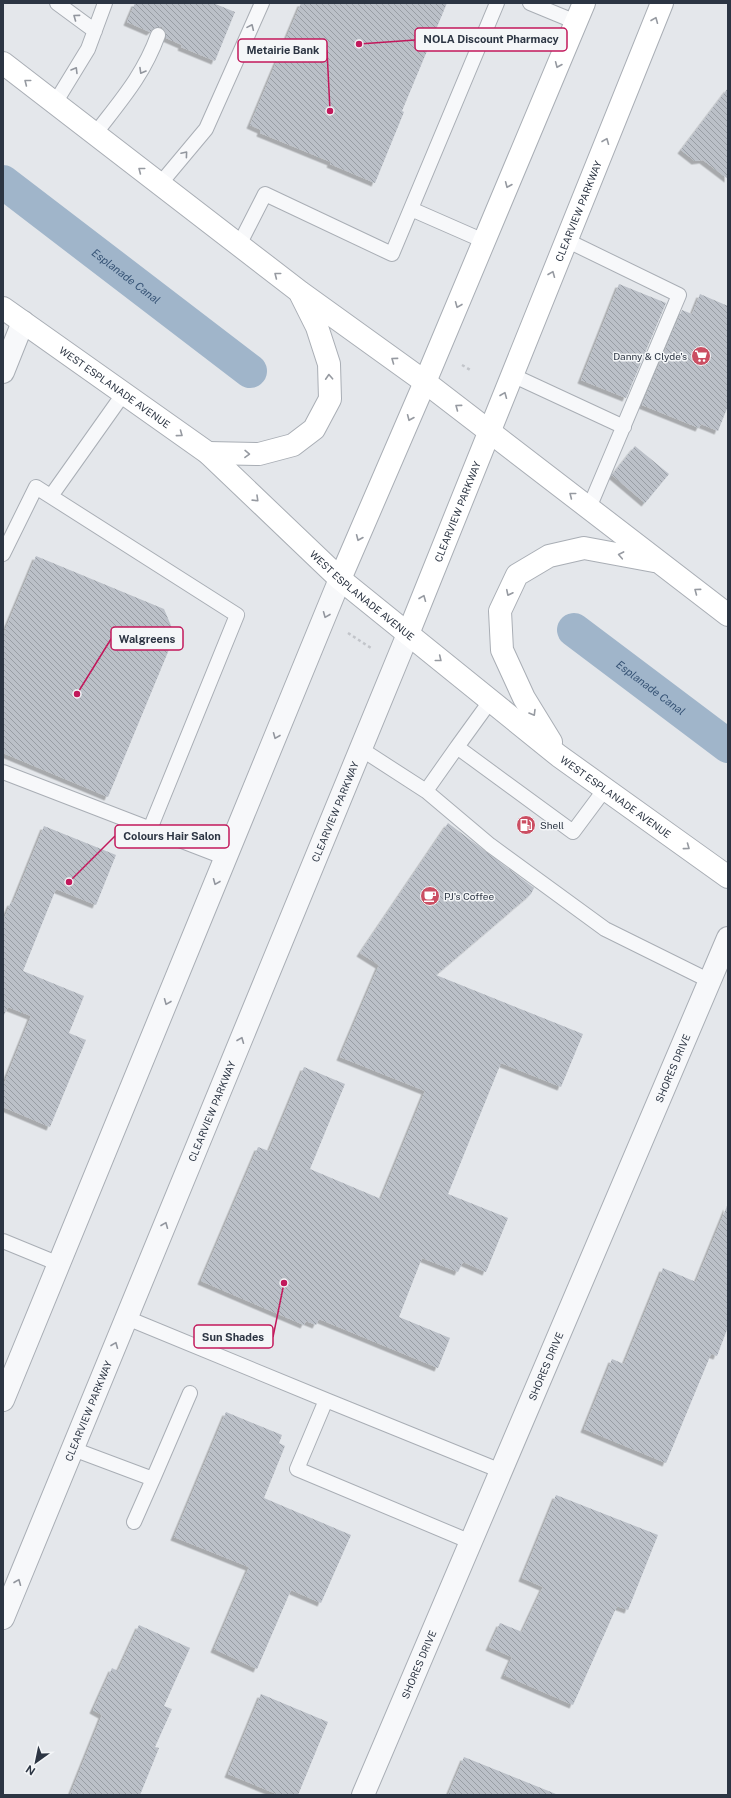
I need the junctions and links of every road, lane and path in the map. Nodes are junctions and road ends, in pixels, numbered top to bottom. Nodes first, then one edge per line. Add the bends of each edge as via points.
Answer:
1 (57, 3) edge
2 (105, 3) edge
3 (262, 3) edge
4 (498, 3) edge
5 (530, 3) edge
6 (662, 3) edge
7 (580, 13) edge
8 (95, 31) junction
9 (158, 35) dead end
10 (3, 63) edge
11 (55, 103) junction
12 (95, 134) junction
13 (160, 184) junction
14 (411, 209) junction
15 (566, 240) junction
16 (484, 242) junction
17 (239, 246) junction
18 (300, 292) junction
19 (3, 308) edge
20 (23, 322) junction
21 (459, 362) dead end
22 (472, 371) dead end
23 (3, 372) edge
24 (512, 375) junction
25 (425, 382) junction
26 (124, 393) junction
27 (624, 427) junction
28 (489, 431) junction
29 (208, 453) junction
30 (51, 496) junction
31 (589, 508) junction
32 (3, 554) edge
33 (659, 562) junction
34 (340, 579) junction
35 (728, 615) edge
36 (344, 631) dead end
37 (408, 634) junction
38 (373, 650) dead end
39 (491, 700) junction
40 (457, 747) junction
41 (361, 749) junction
42 (560, 756) junction
43 (3, 772) edge
44 (605, 789) junction
45 (426, 791) junction
46 (150, 829) junction
47 (226, 858) junction
48 (728, 877) edge
49 (728, 938) edge
50 (710, 981) junction
51 (3, 1241) edge
52 (59, 1264) junction
53 (127, 1318) junction
54 (190, 1393) dead end
55 (3, 1400) edge
56 (326, 1400) junction
57 (73, 1449) junction
58 (501, 1471) junction
59 (152, 1480) junction
60 (134, 1522) dead end
61 (471, 1542) junction
62 (3, 1618) edge
63 (363, 1795) edge

8 -> 1 lane
2 - 8 lane
13 -> 3 lane via 206,129
4 - 14 lane
5 - 7 lane
15 -> 6 main road, CLEARVIEW PARKWAY
7 -> 16 main road
11 -> 8 lane via 88,49
9 -> 12 lane via 150,58 137,79
11 -> 10 main road
11 - 12 main road
13 -> 12 main road
13 - 17 main road
14 - 16 lane
14 - 17 lane via 392,254 265,194
24 -> 15 main road, CLEARVIEW PARKWAY
15 - 27 lane via 679,295
16 -> 25 main road
18 -> 17 main road
25 -> 18 main road
29 -> 18 main road via 259,454 292,445 314,429 330,399 329,364 317,327
19 - 20 main road, WEST ESPLANADE AVENUE
20 - 23 street
20 - 26 main road, WEST ESPLANADE AVENUE
21 - 22 path
24 - 27 lane
28 -> 24 main road, CLEARVIEW PARKWAY
28 -> 25 main road
25 -> 34 main road
26 -> 29 main road, WEST ESPLANADE AVENUE
26 - 30 lane
27 - 31 lane
31 -> 28 main road
37 -> 28 main road, CLEARVIEW PARKWAY
29 -> 34 main road, WEST ESPLANADE AVENUE
30 - 32 lane via 36,487
30 - 46 lane via 237,615
31 - 33 main road
35 -> 33 main road
33 -> 42 main road via 584,548 549,556 517,575 500,611 502,650 524,698
34 - 37 main road, WEST ESPLANADE AVENUE
34 -> 47 street
36 - 38 path
37 -> 39 main road, WEST ESPLANADE AVENUE
37 - 41 street, CLEARVIEW PARKWAY
39 - 40 lane
39 - 42 main road, WEST ESPLANADE AVENUE
40 - 44 lane via 573,832
40 - 45 lane
41 - 45 lane
53 -> 41 street, CLEARVIEW PARKWAY
42 - 44 main road, WEST ESPLANADE AVENUE
43 - 46 lane
44 -> 48 main road, WEST ESPLANADE AVENUE
45 - 50 lane via 490,845 605,930
46 - 47 lane
47 -> 52 street
49 - 50 street, SHORES DRIVE
50 - 58 street, SHORES DRIVE
51 - 52 lane
52 - 55 street
53 - 56 lane
57 -> 53 street, CLEARVIEW PARKWAY
54 - 59 lane
56 - 58 lane
56 - 61 lane via 297,1469
57 - 59 lane
62 -> 57 street, CLEARVIEW PARKWAY
58 - 61 street, SHORES DRIVE
59 - 60 lane
61 - 63 street, SHORES DRIVE

